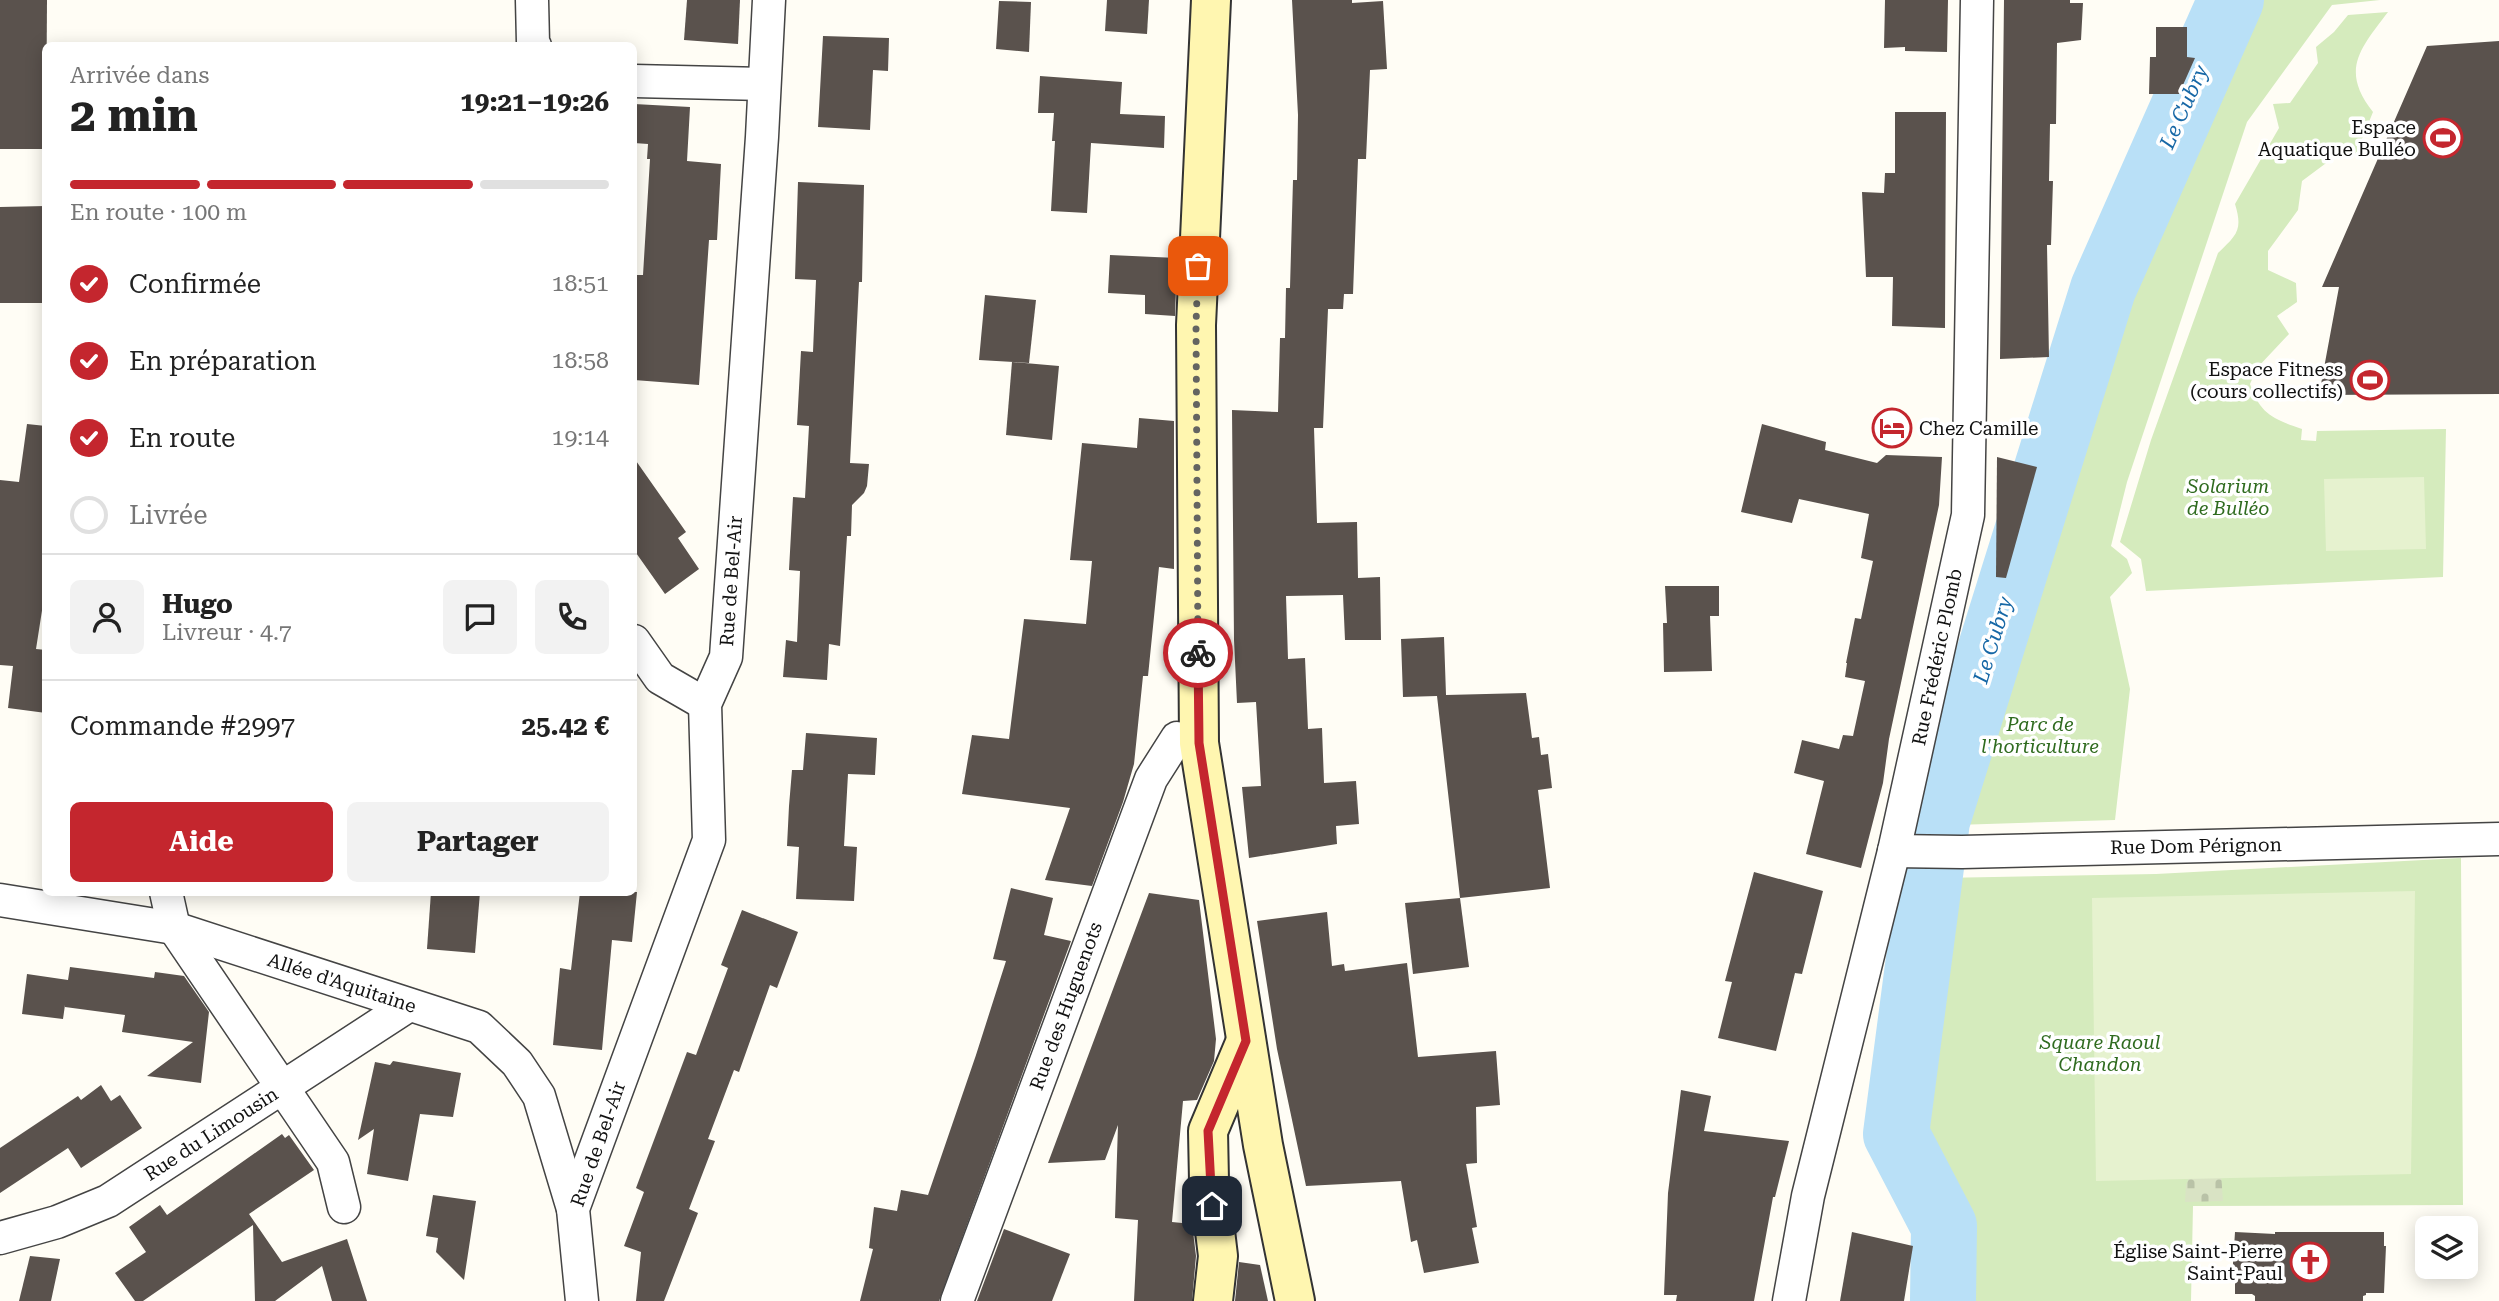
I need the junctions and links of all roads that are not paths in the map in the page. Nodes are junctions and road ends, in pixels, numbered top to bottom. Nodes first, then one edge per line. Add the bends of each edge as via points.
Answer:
1 (532, 0) edge
2 (769, 0) edge
3 (1212, 0) edge
4 (1977, 0) edge
5 (533, 42) edge
6 (637, 80) edge
7 (764, 84) junction
8 (637, 644) edge
9 (705, 704) junction
10 (1199, 743) junction
11 (2499, 839) edge
12 (1902, 852) junction
13 (167, 896) edge
14 (0, 900) edge
15 (174, 928) junction
16 (409, 1005) junction
17 (1246, 1041) junction
18 (283, 1087) junction
19 (344, 1207) dead end
20 (573, 1209) junction
21 (0, 1238) edge
22 (582, 1301) edge
23 (957, 1301) edge
24 (1213, 1301) edge
25 (1295, 1301) edge
26 (1789, 1301) edge

1 - 5 street
2 - 7 street, Rue de Bel-Air
3 - 10 main road via 1196,325
4 - 12 street, Rue Frédéric Plomb via 1968,515
6 - 7 street
7 - 9 street, Rue de Bel-Air via 726,657
8 - 9 street via 660,678
9 - 20 street, Rue de Bel-Air via 709,841
10 - 17 main road
10 - 23 street, Rue des Huguenots via 1177,738 1151,779
11 - 12 street, Rue Dom Pérignon
12 - 26 street, Rue Frédéric Plomb via 1808,1196
13 - 15 street
14 - 15 street, Allée d'Aquitaine
15 - 16 street, Allée d'Aquitaine
15 - 18 street
16 - 18 street, Rue du Limousin
16 - 20 street, Allée d'Aquitaine via 479,1027 517,1063 539,1096
17 - 24 main road via 1208,1131 1219,1256
17 - 25 main road
18 - 19 street via 333,1162
18 - 21 street, Rue du Limousin via 108,1201
20 - 22 street, Rue de Bel-Air

